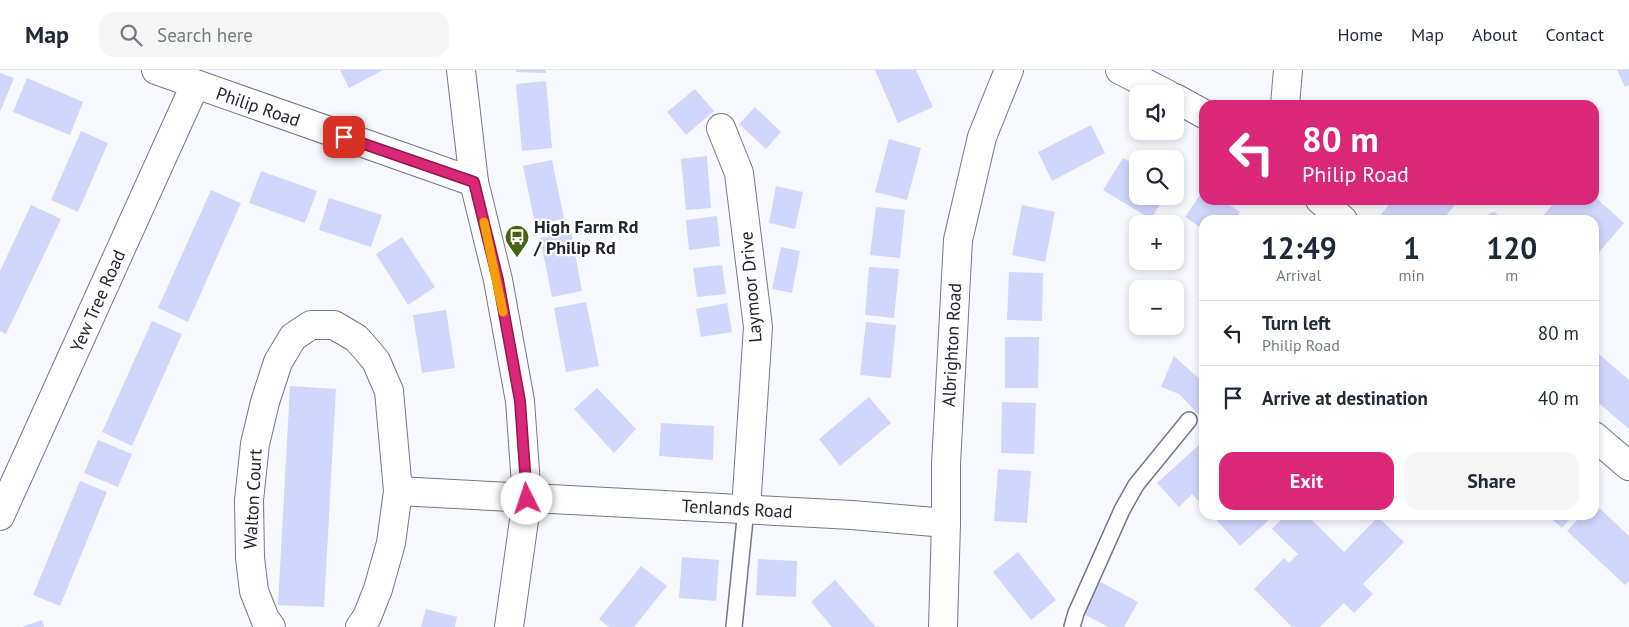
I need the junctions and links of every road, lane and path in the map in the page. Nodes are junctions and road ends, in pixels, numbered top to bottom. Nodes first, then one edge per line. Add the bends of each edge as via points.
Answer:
1 (156, 70) edge
2 (461, 70) edge
3 (1009, 70) edge
4 (1120, 70) edge
5 (1288, 70) edge
6 (195, 85) junction
7 (1149, 85) edge
8 (1285, 100) edge
9 (1184, 103) edge
10 (1199, 111) edge
11 (721, 128) dead end
12 (474, 182) junction
13 (1326, 205) edge
14 (1337, 215) edge
15 (1189, 420) dead end
16 (1599, 440) edge
17 (1629, 466) edge
18 (398, 491) junction
19 (527, 499) junction
20 (746, 509) junction
21 (0, 516) edge
22 (946, 523) junction
23 (271, 627) edge
24 (360, 627) edge
25 (508, 627) edge
26 (734, 627) edge
27 (943, 627) edge
28 (1072, 627) edge

1 - 6 street, Philip Road
2 - 12 street
3 - 22 street, Albrighton Road via 982,137 958,240
4 - 7 street
5 - 8 street
6 - 12 street, Philip Road
6 - 21 street, Yew Tree Road
9 - 10 street
11 - 20 street, Laymoor Drive via 739,173 758,327
12 - 19 street via 498,280 520,401
13 - 14 street
15 - 28 lane via 1136,485
16 - 17 street
18 - 19 street
18 - 23 street, Walton Court via 389,391 376,361 356,338 334,325 311,325 293,337 278,362 254,444 249,500 250,558 254,591
18 - 24 street, Walton Court via 391,543 378,588
19 - 20 street, Tenlands Road
19 - 25 street
20 - 22 street, Tenlands Road
20 - 26 lane
22 - 27 street, Albrighton Road

